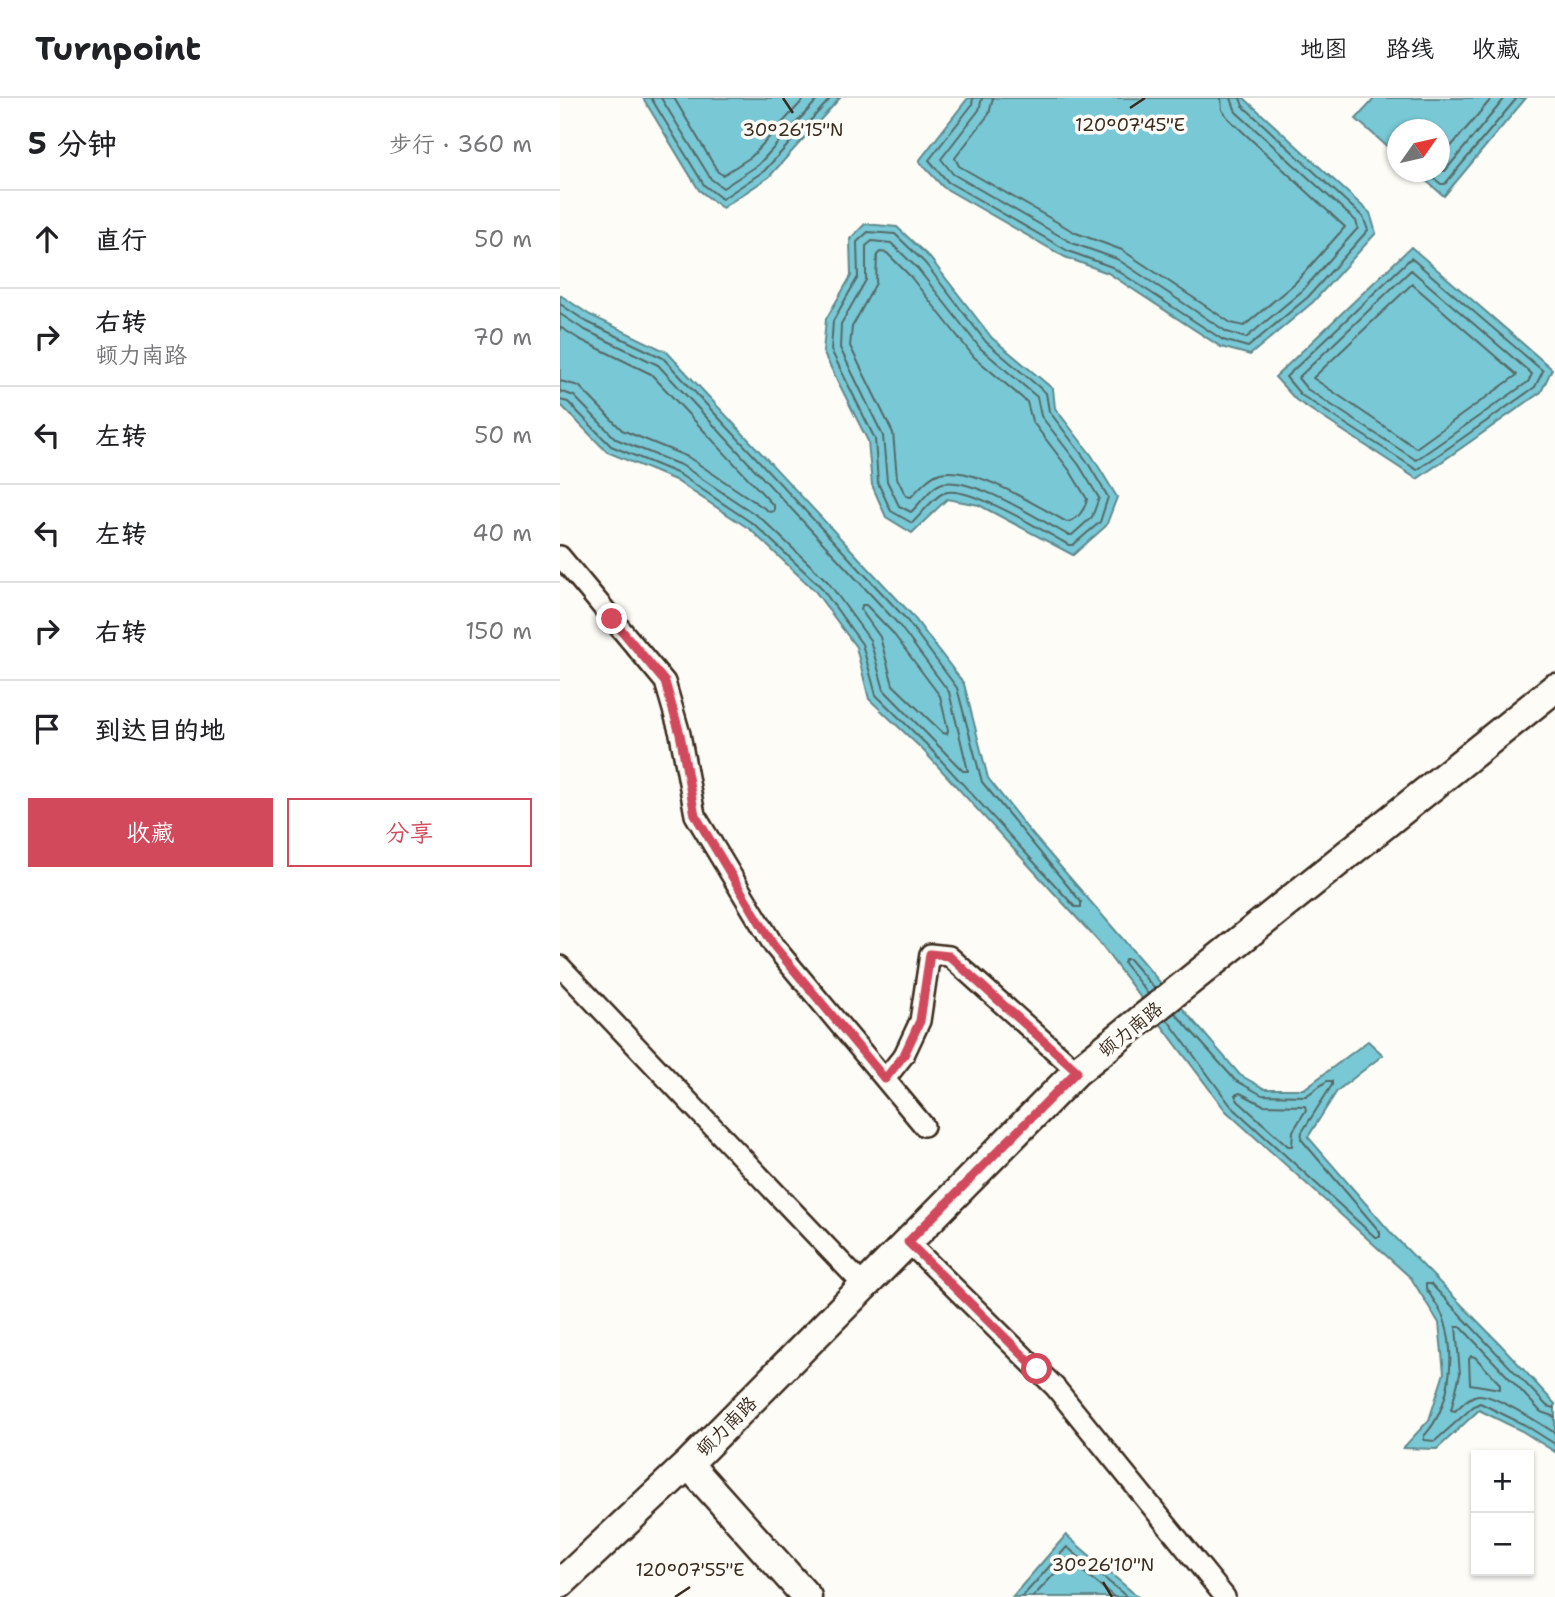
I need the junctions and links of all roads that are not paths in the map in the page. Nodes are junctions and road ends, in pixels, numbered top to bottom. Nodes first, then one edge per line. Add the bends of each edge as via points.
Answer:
1 (560, 556) edge
2 (1555, 688) edge
3 (560, 966) edge
4 (1077, 1071) junction
5 (885, 1079) junction
6 (924, 1126) dead end
7 (908, 1242) junction
8 (864, 1286) junction
9 (688, 1464) junction
10 (560, 1584) edge
11 (807, 1597) edge
12 (1225, 1597) edge

1 - 5 street via 665,682 695,815 774,946
2 - 4 street, 顿力南路
3 - 8 street
4 - 5 street via 949,956 930,954 920,1021 904,1055
4 - 7 street, 顿力南路
5 - 6 street
7 - 8 street, 顿力南路
7 - 12 street via 1055,1387
8 - 9 street, 顿力南路
9 - 10 street, 顿力南路
9 - 11 street

